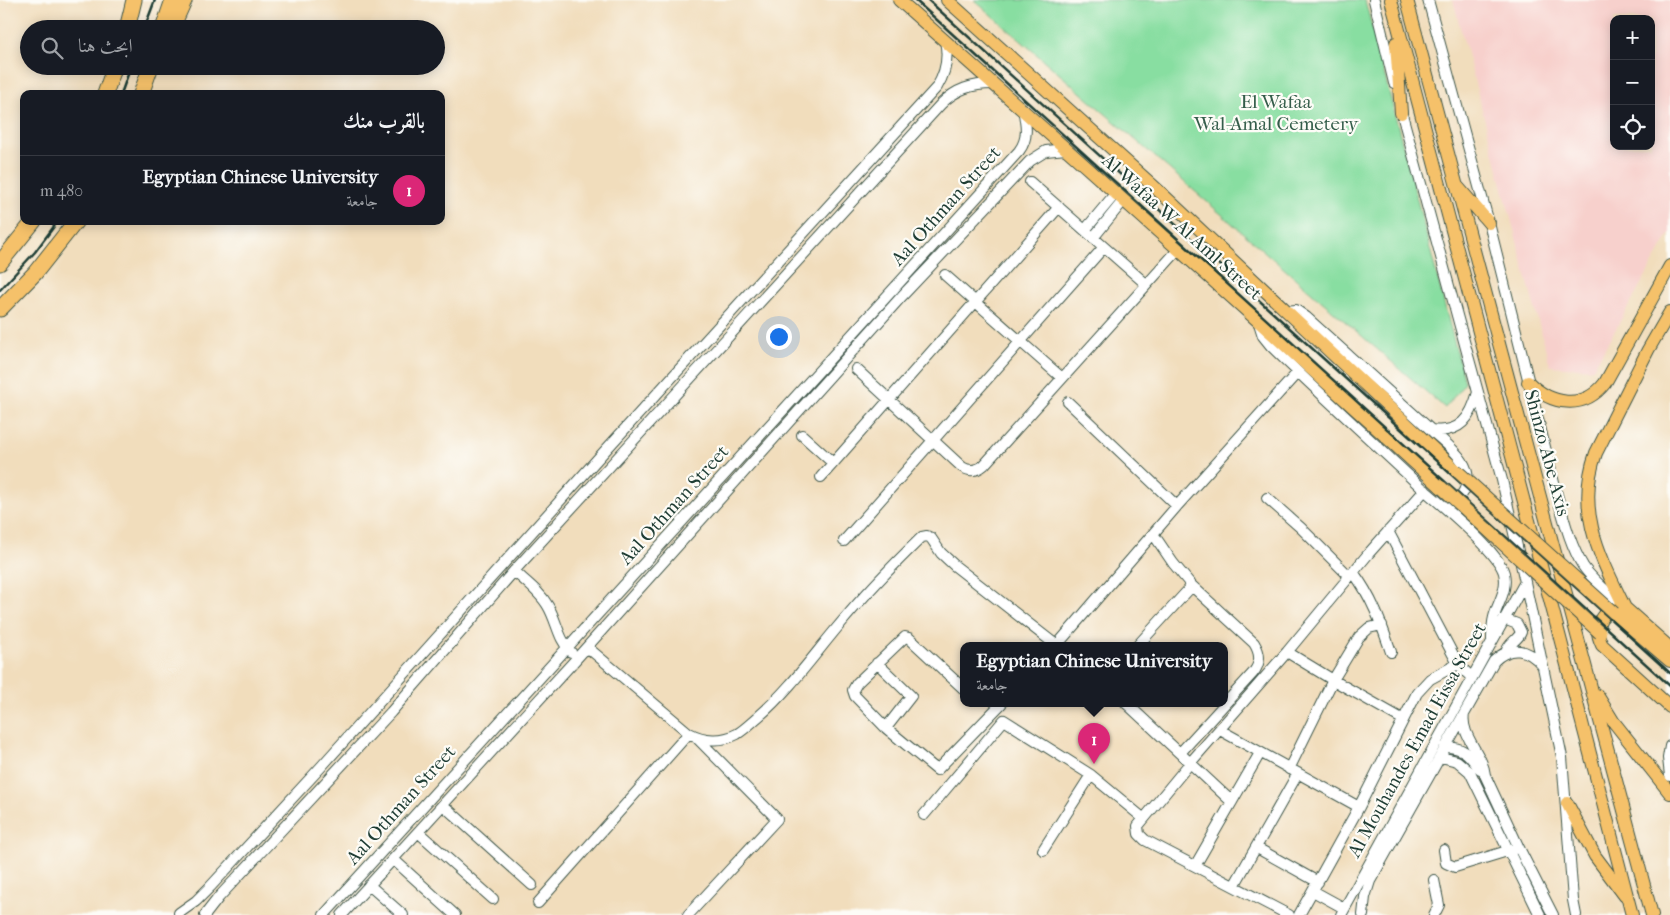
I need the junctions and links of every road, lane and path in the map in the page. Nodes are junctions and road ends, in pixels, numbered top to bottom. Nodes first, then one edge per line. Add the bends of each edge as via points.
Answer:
1 (134, 0) edge
2 (141, 0) edge
3 (173, 0) edge
4 (186, 0) edge
5 (899, 0) edge
6 (947, 0) edge
7 (1374, 0) edge
8 (1391, 0) edge
9 (1407, 0) edge
10 (1428, 0) edge
11 (1394, 13) junction
12 (129, 20) edge
13 (131, 20) edge
14 (166, 20) edge
15 (177, 20) edge
16 (945, 41) junction
17 (112, 75) edge
18 (148, 75) edge
19 (150, 75) edge
20 (941, 80) junction
21 (993, 84) junction
22 (143, 89) edge
23 (106, 90) edge
24 (954, 93) junction
25 (1023, 109) junction
26 (1401, 113) junction
27 (1023, 146) junction
28 (1066, 149) junction
29 (1035, 157) junction
30 (1030, 182) dead end
31 (1455, 183) junction
32 (1119, 197) junction
33 (1059, 207) junction
34 (1098, 215) junction
35 (1106, 222) junction
36 (1489, 223) junction
37 (31, 225) edge
38 (73, 225) edge
39 (1085, 230) junction
40 (1094, 238) junction
41 (1104, 247) junction
42 (1178, 250) junction
43 (0, 264) edge
44 (1670, 266) edge
45 (945, 275) dead end
46 (1146, 284) junction
47 (975, 301) junction
48 (0, 309) edge
49 (1286, 311) junction
50 (1670, 312) edge
51 (1258, 320) junction
52 (1629, 339) junction
53 (1020, 342) junction
54 (1648, 350) junction
55 (856, 369) dead end
56 (1298, 372) junction
57 (1062, 378) junction
58 (1528, 382) junction
59 (1478, 391) junction
60 (889, 398) junction
61 (1068, 402) dead end
62 (1430, 430) junction
63 (802, 435) dead end
64 (934, 440) junction
65 (602, 454) junction
66 (612, 463) junction
67 (833, 463) junction
68 (820, 478) dead end
69 (1424, 490) junction
70 (1267, 498) dead end
71 (1442, 505) junction
72 (1177, 506) junction
73 (1388, 531) junction
74 (1154, 535) junction
75 (844, 542) dead end
76 (514, 571) junction
77 (1351, 574) junction
78 (1525, 582) junction
79 (1192, 586) junction
80 (1619, 610) junction
81 (1504, 619) junction
82 (1382, 625) junction
83 (1492, 640) junction
84 (1053, 642) edge
85 (1060, 642) edge
86 (1141, 642) edge
87 (587, 647) junction
88 (568, 648) junction
89 (1670, 648) edge
90 (1287, 652) junction
91 (1390, 652) dead end
92 (1506, 652) junction
93 (577, 658) junction
94 (1670, 661) edge
95 (877, 663) junction
96 (1458, 664) junction
97 (1544, 667) junction
98 (1472, 677) junction
99 (1333, 680) junction
100 (1589, 682) junction
101 (960, 685) edge
102 (1670, 696) edge
103 (1228, 701) edge
104 (998, 707) edge
105 (1130, 707) edge
106 (1223, 707) edge
107 (1670, 707) edge
108 (1464, 714) junction
109 (1402, 719) junction
110 (886, 728) junction
111 (1220, 730) junction
112 (691, 734) junction
113 (1670, 746) edge
114 (1445, 747) junction
115 (1180, 753) junction
116 (1260, 753) junction
117 (1441, 757) junction
118 (1190, 763) junction
119 (937, 770) junction
120 (1294, 771) junction
121 (1485, 774) junction
122 (1091, 775) junction
123 (1670, 776) edge
124 (951, 783) junction
125 (1670, 793) edge
126 (1232, 802) junction
127 (1567, 803) junction
128 (443, 805) junction
129 (1359, 807) junction
130 (924, 815) dead end
131 (1143, 818) junction
132 (418, 832) junction
133 (1257, 848) junction
134 (1514, 849) junction
135 (1043, 850) dead end
136 (1444, 850) dead end
137 (393, 859) junction
138 (1195, 866) junction
139 (1434, 880) dead end
140 (369, 885) junction
141 (532, 885) dead end
142 (1234, 886) junction
143 (1316, 886) junction
144 (493, 898) dead end
145 (1627, 899) junction
146 (538, 904) dead end
147 (1342, 912) edge
148 (176, 914) edge
149 (346, 914) edge
150 (194, 915) edge
151 (205, 915) edge
152 (324, 915) edge
153 (403, 915) edge
154 (455, 915) edge
155 (688, 915) edge
156 (1289, 915) edge
157 (1299, 915) edge
158 (1363, 915) edge
159 (1434, 915) edge
160 (1540, 915) edge
161 (1553, 915) edge
162 (1576, 915) edge
163 (1632, 915) edge
164 (1652, 915) edge

1 - 12 highway
2 - 13 main road
3 - 14 highway
4 - 15 main road
5 - 16 main road, Al Wafaa W Al Aml Street
6 - 49 main road, Al Wafaa W Al Aml Street
7 - 26 street
8 - 11 main road, Shinzo Abe Axis
9 - 31 main road, Shinzo Abe Axis
10 - 36 street
11 - 26 main road
11 - 145 main road, Shinzo Abe Axis
16 - 20 street via 947,58
16 - 21 main road, Al Wafaa W Al Aml Street
17 - 23 highway
18 - 22 highway
19 - 22 main road
20 - 24 street via 950,82
20 - 65 street
21 - 24 street via 976,85
21 - 25 main road, Al Wafaa W Al Aml Street
24 - 66 street
25 - 27 street, Aal Othman Street via 1027,129
25 - 28 main road, Al Wafaa W Al Aml Street
26 - 59 street
27 - 29 street via 1032,150
27 - 88 street, Aal Othman Street
28 - 29 street, Aal Othman Street via 1052,150
28 - 32 main road, Al Wafaa W Al Aml Street
29 - 87 street, Aal Othman Street via 902,296
30 - 33 street
31 - 36 main road
31 - 100 main road, Shinzo Abe Axis
32 - 34 street
32 - 35 street
32 - 42 main road, Al Wafaa W Al Aml Street
33 - 39 street
33 - 47 street
34 - 35 street
34 - 39 street
35 - 40 street
36 - 58 street
37 - 43 highway
38 - 48 highway via 35,273
39 - 40 street
40 - 41 street
41 - 46 street
41 - 53 street
42 - 46 street
42 - 51 main road, Al Wafaa W Al Aml Street
44 - 52 main road
45 - 47 street
46 - 57 street
47 - 53 street
47 - 60 street
49 - 62 street, Al Wafaa W Al Aml Street via 1296,310 1306,317
49 - 80 main road, bridge via 1456,470
50 - 54 main road
51 - 56 street, Al Wafaa W Al Aml Street via 1263,336
51 - 102 main road, bridge
52 - 54 main road
52 - 58 main road via 1605,383 1586,399 1567,402 1552,399
53 - 57 street
53 - 64 street
54 - 80 main road via 1596,453 1588,484 1590,518
55 - 60 street
56 - 69 street, Al Wafaa W Al Aml Street
56 - 72 street
57 - 64 street via 980,468 971,471 962,467
58 - 80 street via 1568,532 1583,566
59 - 62 street via 1472,411 1460,424 1444,431
59 - 78 street
60 - 64 street
60 - 67 street
61 - 72 street
62 - 71 street, Al Wafaa W Al Aml Street via 1460,457 1468,475 1466,488 1458,499
63 - 67 street
64 - 75 street
65 - 66 street
65 - 148 street via 210,888
66 - 76 street
67 - 68 street
69 - 71 street, Al Wafaa W Al Aml Street
69 - 73 street
70 - 77 street
71 - 83 street, Al Wafaa W Al Aml Street via 1492,553 1503,572 1505,584 1494,616
72 - 74 street
73 - 77 street
73 - 96 street
74 - 79 street
74 - 85 street
76 - 88 street via 543,599
76 - 151 street via 391,712
77 - 82 street via 1370,598
77 - 90 street
78 - 81 street, Al Mouhandes Emad Eissa Street
78 - 97 street
79 - 86 street
79 - 103 street via 1258,648 1260,662 1254,673
80 - 89 main road
80 - 94 main road
80 - 107 main road via 1608,611 1601,618 1597,627 1602,645
81 - 83 street, Al Mouhandes Emad Eissa Street
81 - 92 street via 1517,624 1520,632
82 - 91 street
82 - 99 street via 1363,632
83 - 98 street, Al Mouhandes Emad Eissa Street
84 - 112 street via 955,566 931,538 924,536 854,607 778,699 746,728 720,739 704,739
87 - 93 street, Aal Othman Street
87 - 112 street
88 - 93 street
88 - 152 street, Aal Othman Street
90 - 99 street
90 - 111 street
92 - 97 street, Al Mouhandes Emad Eissa Street via 1527,652
92 - 108 street, Al Mouhandes Emad Eissa Street via 1494,661
93 - 128 street, Aal Othman Street
95 - 101 street via 902,639 909,638
95 - 110 street via 853,690
95 - 110 street via 911,696
96 - 98 street
96 - 109 street via 1424,684
97 - 127 street via 1562,757
98 - 147 street, Al Mouhandes Emad Eissa Street
99 - 109 street
99 - 120 street
100 - 125 main road via 1613,721
100 - 164 main road, Shinzo Abe Axis
104 - 119 street
105 - 115 street
106 - 115 street
108 - 114 street, Al Mouhandes Emad Eissa Street
108 - 121 street via 1464,726
109 - 129 street
110 - 119 street
111 - 116 street
111 - 118 street
112 - 146 street
112 - 155 street via 777,819
113 - 123 street
114 - 117 street, Al Mouhandes Emad Eissa Street
114 - 121 street via 1466,752
115 - 118 street
116 - 120 street
116 - 126 street
117 - 134 street via 1457,760 1470,772
117 - 158 street, Al Mouhandes Emad Eissa Street via 1370,881
118 - 126 street
118 - 131 street
119 - 124 street
120 - 129 street
120 - 133 street
121 - 134 street
122 - 124 street via 1004,720
122 - 131 street
122 - 135 street
124 - 130 street
126 - 138 street
127 - 145 main road via 1595,856
127 - 162 street
128 - 132 street, Aal Othman Street
128 - 141 street
129 - 143 street
131 - 138 street via 1138,826 1141,838
132 - 137 street, Aal Othman Street
132 - 144 street
133 - 142 street
133 - 143 street
134 - 136 street via 1452,866 1446,863
134 - 160 street
134 - 161 street
137 - 140 street, Aal Othman Street
137 - 154 street
138 - 142 street
139 - 159 street via 1439,905
140 - 149 street, Aal Othman Street
140 - 153 street
142 - 156 street
143 - 147 street
143 - 157 street
145 - 163 main road, Shinzo Abe Axis
148 - 150 street via 188,912

